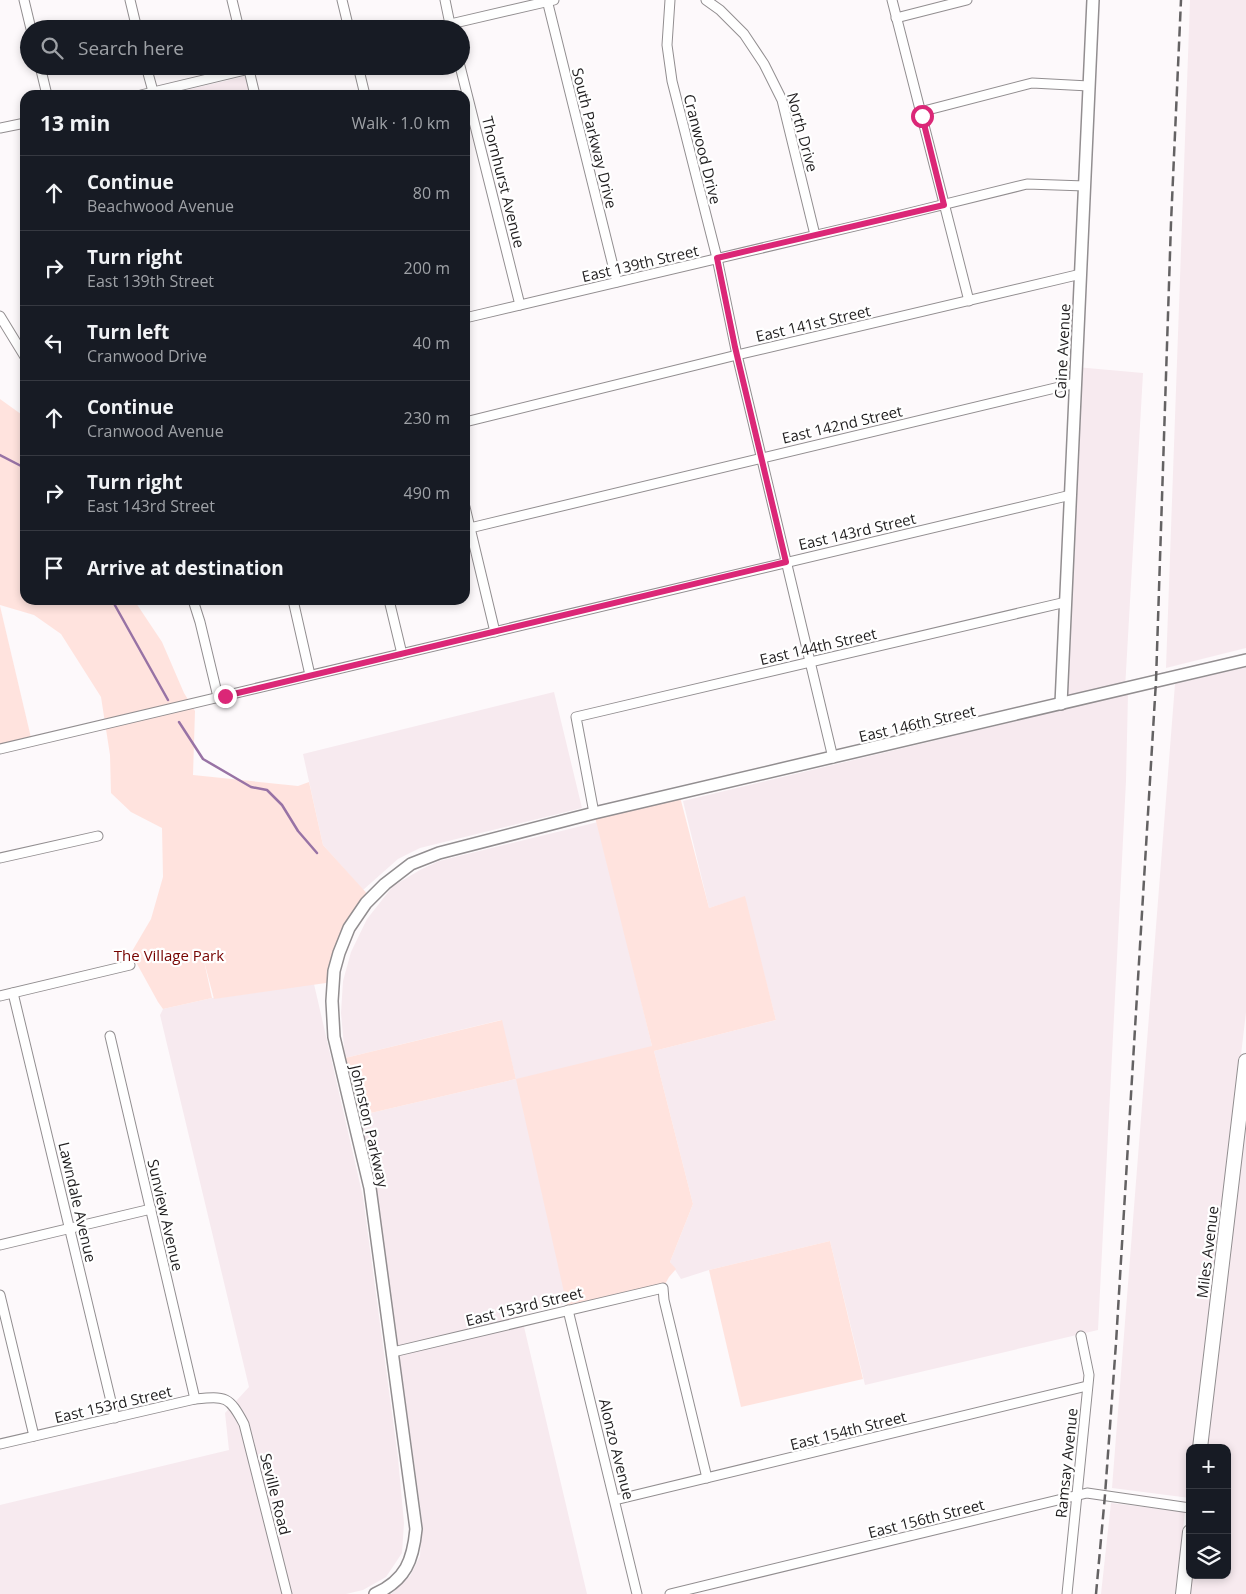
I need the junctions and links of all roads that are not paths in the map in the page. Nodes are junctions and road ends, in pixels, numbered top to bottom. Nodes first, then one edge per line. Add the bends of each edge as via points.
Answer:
1 (24, 0) edge
2 (130, 0) edge
3 (232, 0) edge
4 (342, 0) edge
5 (445, 0) edge
6 (549, 0) edge
7 (670, 0) edge
8 (706, 0) edge
9 (892, 0) edge
10 (967, 0) edge
11 (1093, 0) edge
12 (896, 18) junction
13 (29, 20) edge
14 (135, 20) edge
15 (237, 20) edge
16 (347, 20) edge
17 (449, 20) edge
18 (470, 21) edge
19 (42, 75) edge
20 (148, 75) edge
21 (222, 75) edge
22 (250, 75) edge
23 (360, 75) edge
24 (462, 75) edge
25 (1089, 86) junction
26 (46, 90) edge
27 (152, 90) edge
28 (168, 90) edge
29 (254, 90) edge
30 (364, 90) edge
31 (466, 90) edge
32 (470, 106) edge
33 (920, 112) junction
34 (20, 124) edge
35 (0, 128) edge
36 (1085, 186) junction
37 (944, 205) junction
38 (815, 235) junction
39 (717, 258) junction
40 (1081, 274) junction
41 (617, 282) junction
42 (969, 301) junction
43 (520, 305) junction
44 (0, 316) edge
45 (470, 317) edge
46 (20, 349) edge
47 (737, 356) junction
48 (1076, 382) junction
49 (470, 421) edge
50 (762, 457) junction
51 (1071, 495) junction
52 (470, 528) joint
53 (786, 562) junction
54 (1066, 602) junction
55 (194, 605) edge
56 (294, 605) edge
57 (390, 605) edge
58 (495, 632) junction
59 (402, 654) junction
60 (1246, 660) edge
61 (809, 662) junction
62 (310, 676) junction
63 (218, 697) junction
64 (1061, 704) junction
65 (0, 749) edge
66 (833, 758) junction
67 (594, 813) junction
68 (98, 836) dead end
69 (0, 858) edge
70 (130, 965) dead end
71 (13, 993) junction
72 (0, 996) edge
73 (110, 1036) dead end
74 (1246, 1061) edge
75 (1244, 1097) edge
76 (151, 1209) junction
77 (70, 1228) junction
78 (0, 1245) edge
79 (0, 1295) edge
80 (568, 1310) junction
81 (1081, 1336) dead end
82 (393, 1352) junction
83 (1087, 1386) junction
84 (195, 1400) junction
85 (232, 1403) joint
86 (115, 1418) junction
87 (34, 1436) junction
88 (0, 1444) edge
89 (1201, 1444) edge
90 (707, 1478) junction
91 (1076, 1495) junction
92 (615, 1500) junction
93 (1186, 1507) edge
94 (1190, 1534) edge
95 (287, 1594) edge
96 (375, 1594) edge
97 (637, 1594) edge
98 (670, 1594) edge
99 (1067, 1594) edge
100 (1183, 1594) edge

1 - 13 street
2 - 14 street
3 - 15 street
4 - 16 street
5 - 17 street
6 - 18 street
6 - 41 street, South Parkway Drive
7 - 39 street, Cranwood Drive via 667,45 672,81
8 - 38 street, North Drive via 744,34 782,100
9 - 12 street
10 - 12 street
11 - 25 street, Caine Avenue
12 - 33 street
19 - 26 street
20 - 27 street
21 - 28 street
22 - 29 street
23 - 30 street
24 - 31 street, Thornhurst Avenue
25 - 33 street via 1032,83
25 - 36 street, Caine Avenue
32 - 43 street, Thornhurst Avenue
33 - 37 street
34 - 35 street
36 - 37 street, East 139th Street via 1028,184
36 - 40 street, Caine Avenue
37 - 38 street, East 139th Street
37 - 42 street
38 - 39 street, East 139th Street
39 - 41 street, East 139th Street
39 - 47 street, Cranwood Drive
40 - 42 street, East 141st Street
40 - 48 street, Caine Avenue
41 - 43 street, East 139th Street
42 - 47 street, East 141st Street
43 - 45 street, East 139th Street
44 - 46 street
47 - 49 street, East 141st Street
47 - 50 street, Cranwood Drive
48 - 50 street, East 142nd Street
48 - 51 street, Caine Avenue
50 - 52 street, East 142nd Street
50 - 53 street, Cranwood Drive
51 - 53 street, East 143rd Street
51 - 54 street, Caine Avenue
52 - 58 street
53 - 58 street, East 143rd Street
53 - 61 street, Cranwood Drive
54 - 61 street, East 144th Street
54 - 64 street, Caine Avenue
55 - 63 street
56 - 62 street
57 - 59 street
58 - 59 street, East 143rd Street
59 - 62 street, East 143rd Street
60 - 64 street, East 146th Street
61 - 66 street, Cranwood Drive
61 - 67 street, East 144th Street via 576,716
62 - 63 street, East 143rd Street
63 - 65 street, East 143rd Street
64 - 66 street, East 146th Street
66 - 67 street, East 146th Street
67 - 82 street, Johnston Parkway via 439,853 411,864 366,903 339,953 332,1001 334,1037 370,1188
68 - 69 street
70 - 71 street
71 - 72 street
71 - 77 street, Lawndale Avenue
73 - 76 street, Sunview Avenue
74 - 75 main road, Miles Avenue
75 - 89 main road, Miles Avenue
76 - 77 street
76 - 84 street, Sunview Avenue
77 - 78 street
77 - 86 street, Lawndale Avenue
79 - 87 street
80 - 82 street, East 153rd Street
80 - 90 street, East 153rd Street via 663,1288
80 - 92 street, Alonzo Avenue
81 - 83 street, Ramsay Avenue via 1089,1375
82 - 96 street, Johnston Parkway via 416,1529 409,1564 400,1577
83 - 90 street, East 154th Street
83 - 91 street, Ramsay Avenue
84 - 85 street, East 153rd Street via 216,1397
84 - 86 street, East 153rd Street
85 - 95 street, Seville Road via 244,1424
86 - 87 street, East 153rd Street
87 - 88 street, East 153rd Street
90 - 92 street, East 154th Street
91 - 93 street, East 156th Street via 1087,1493
91 - 98 street, East 156th Street
91 - 99 street, Ramsay Avenue
92 - 97 street, Alonzo Avenue
94 - 100 main road

